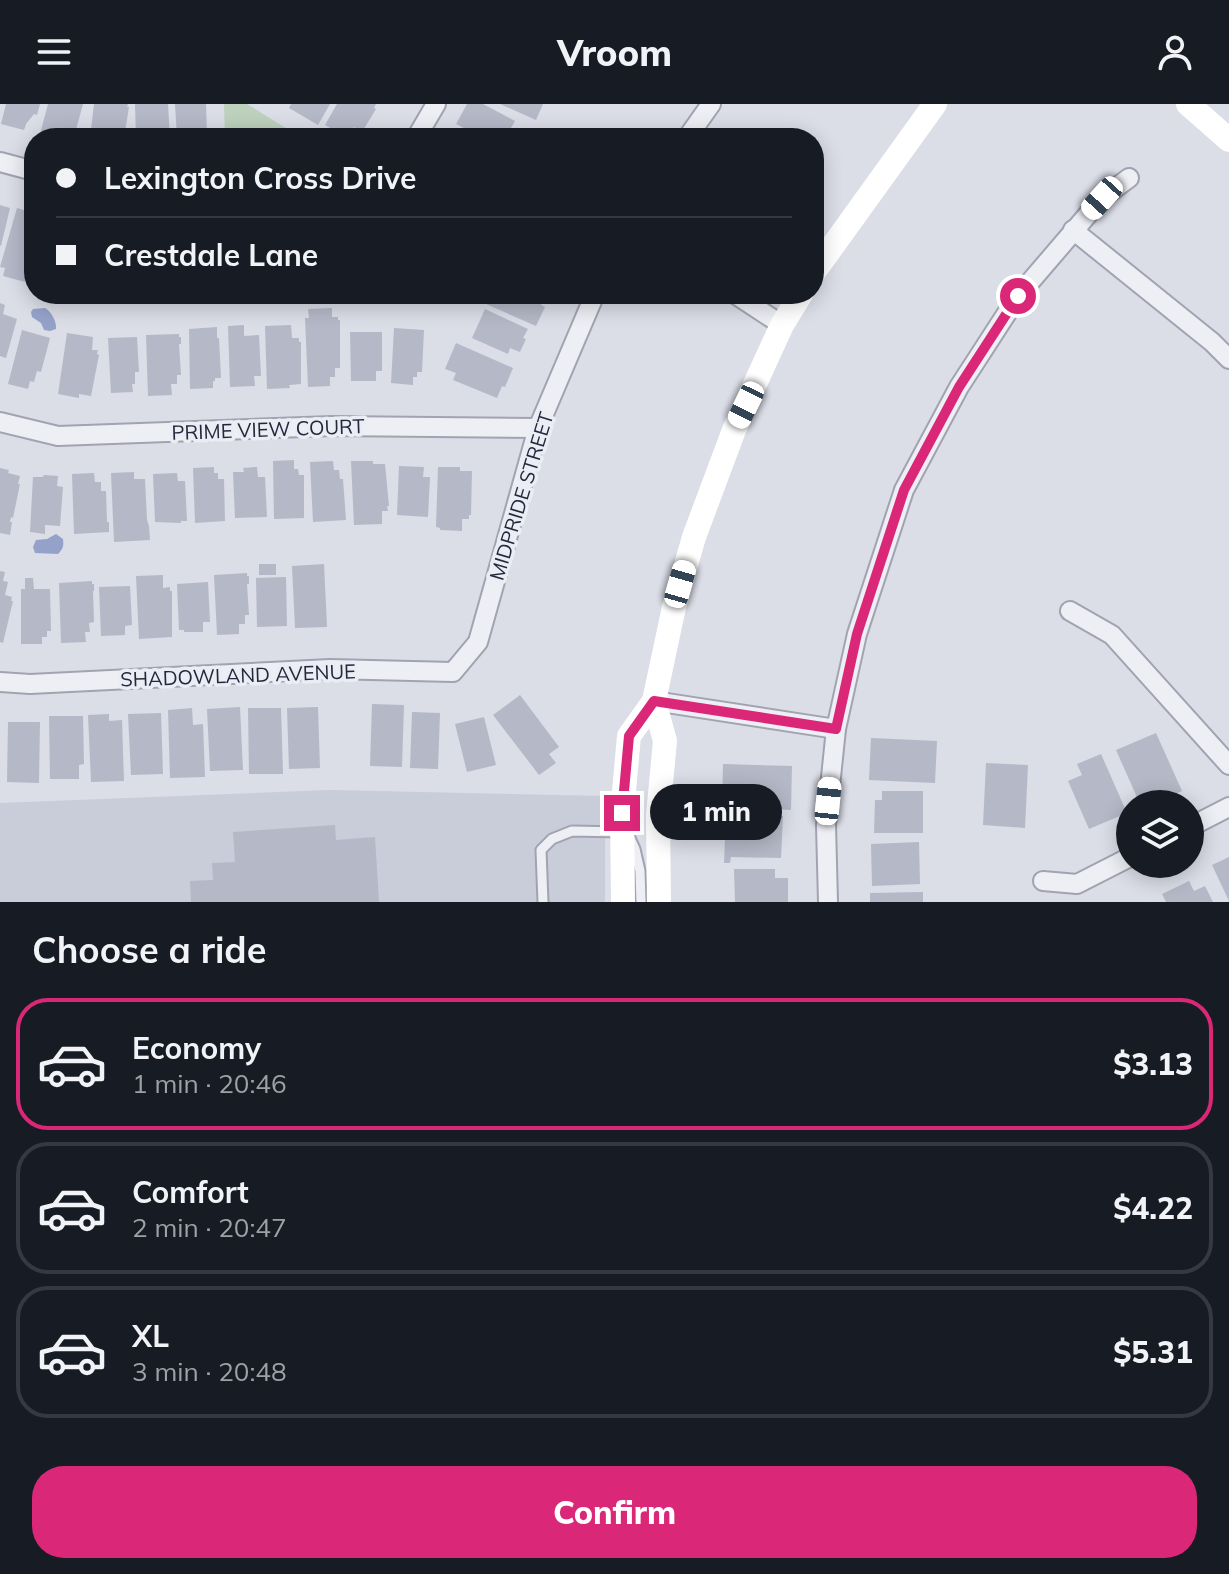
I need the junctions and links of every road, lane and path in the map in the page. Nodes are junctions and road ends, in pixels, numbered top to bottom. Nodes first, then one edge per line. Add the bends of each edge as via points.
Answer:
1 (436, 104) edge
2 (711, 104) edge
3 (935, 104) edge
4 (1188, 104) edge
5 (422, 128) edge
6 (694, 128) edge
7 (1229, 140) edge
8 (0, 162) edge
9 (24, 168) edge
10 (1129, 178) dead end
11 (1073, 230) junction
12 (824, 258) edge
13 (591, 304) edge
14 (750, 304) edge
15 (795, 304) edge
16 (782, 325) junction
17 (1229, 359) edge
18 (0, 422) edge
19 (538, 428) junction
20 (1070, 611) dead end
21 (467, 653) joint
22 (0, 682) edge
23 (654, 701) junction
24 (836, 729) junction
25 (1229, 765) edge
26 (1229, 807) edge
27 (1204, 820) edge
28 (622, 832) junction
29 (1116, 864) edge
30 (1043, 881) dead end
31 (543, 902) edge
32 (623, 902) edge
33 (641, 902) edge
34 (659, 902) edge
35 (828, 902) edge

1 - 5 street
2 - 6 street
3 - 12 street
4 - 7 street
8 - 9 street
10 - 11 street
11 - 17 street
11 - 24 street via 1018,296 967,374 904,490 857,634
13 - 19 street, MIDPRIDE STREET
14 - 16 street
15 - 16 street
16 - 23 street via 734,430 694,537
18 - 19 street, PRIME VIEW COURT via 58,436 332,426
19 - 21 street, MIDPRIDE STREET via 478,642
20 - 25 street via 1112,635
21 - 22 street, SHADOWLAND AVENUE via 453,672 330,669
23 - 24 street
23 - 28 street via 629,736
23 - 34 street via 665,741 658,815
24 - 35 street via 826,825
26 - 27 street
28 - 31 lane via 572,831 552,839 541,850
28 - 32 street
28 - 33 lane via 635,849
29 - 30 street via 1077,884

